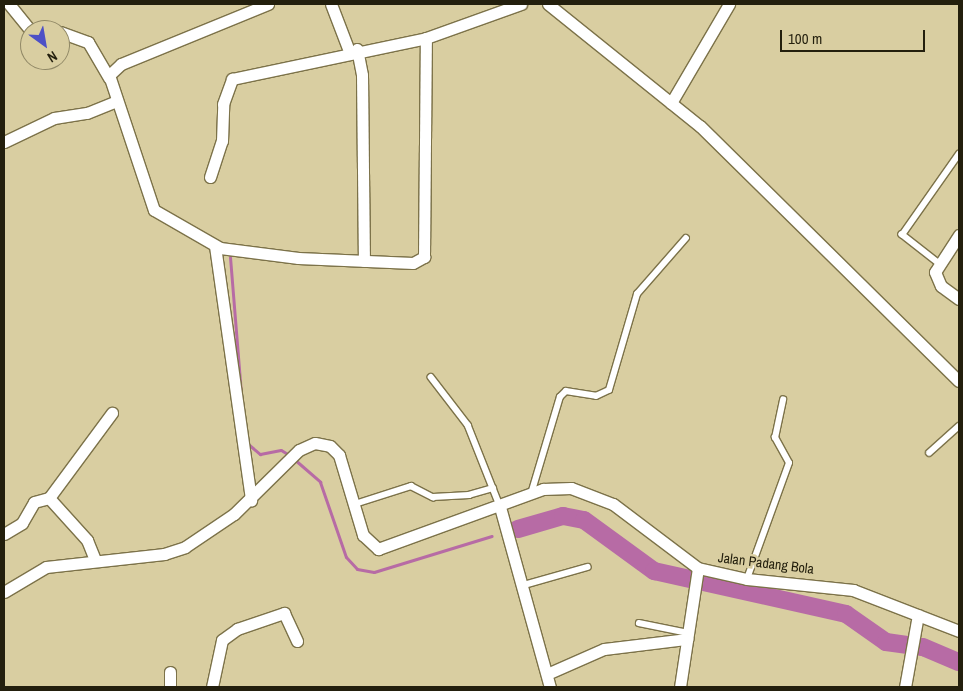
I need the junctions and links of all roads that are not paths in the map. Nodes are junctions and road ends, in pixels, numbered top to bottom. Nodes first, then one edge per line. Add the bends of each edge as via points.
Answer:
1 (9, 4) edge
2 (268, 4) edge
3 (331, 4) edge
4 (521, 4) edge
5 (548, 4) edge
6 (729, 4) edge
7 (22, 20) edge
8 (70, 36) edge
9 (426, 38) junction
10 (353, 50) junction
11 (109, 78) junction
12 (118, 101) junction
13 (671, 104) junction
14 (4, 142) edge
15 (959, 154) edge
16 (210, 177) dead end
17 (959, 235) edge
18 (686, 238) dead end
19 (220, 248) junction
20 (364, 261) junction
21 (938, 263) junction
22 (959, 299) edge
23 (430, 377) dead end
24 (959, 381) edge
25 (782, 400) dead end
26 (112, 413) dead end
27 (959, 426) edge
28 (929, 453) dead end
29 (493, 488) junction
30 (531, 494) junction
31 (49, 498) junction
32 (251, 500) junction
33 (355, 504) junction
34 (500, 507) junction
35 (4, 534) edge
36 (94, 560) junction
37 (587, 567) dead end
38 (696, 578) junction
39 (747, 579) junction
40 (524, 585) junction
41 (4, 592) edge
42 (918, 615) junction
43 (639, 623) dead end
44 (959, 631) edge
45 (688, 636) junction
46 (297, 641) dead end
47 (170, 672) dead end
48 (546, 674) junction
49 (170, 687) edge
50 (212, 687) edge
51 (550, 687) edge
52 (680, 687) edge
53 (905, 687) edge

1 - 7 street
2 - 11 street via 153,54 121,64
3 - 10 street
4 - 9 street
5 - 13 street
6 - 13 street
8 - 11 street via 88,42
9 - 10 street
9 - 20 street via 426,251 413,263
10 - 16 street via 228,82 223,104 222,141
10 - 20 street via 362,75
11 - 12 street
12 - 14 street via 87,113 54,118
12 - 19 street via 154,210
13 - 24 street via 720,145
15 - 21 lane via 902,235
17 - 21 street
18 - 30 lane via 637,294 609,390 596,396 566,391 560,397
19 - 20 street
19 - 32 street
21 - 22 street via 937,279
23 - 29 lane via 468,425
25 - 39 lane via 776,438 789,463
26 - 31 street via 57,481
27 - 28 lane
29 - 33 lane via 469,495 433,497 411,486
29 - 34 lane
30 - 34 street, Jalan Padang Bola
30 - 38 street, Jalan Padang Bola via 554,487 593,495 625,512
31 - 35 street via 34,502 22,523
31 - 36 street via 87,540
32 - 33 street via 299,450 315,443 335,450
32 - 36 street via 184,547 164,554
33 - 34 street, Jalan Padang Bola via 364,535 378,549
34 - 40 street
36 - 41 street via 42,568
37 - 40 lane
38 - 39 street, Jalan Padang Bola
38 - 45 street
39 - 42 street, Jalan Padang Bola via 853,590
40 - 48 street
42 - 44 street, Jalan Padang Bola
42 - 53 street
43 - 45 lane
45 - 48 street via 604,649
45 - 52 street
46 - 50 street via 284,613 237,629 222,640
47 - 49 street
48 - 51 street

